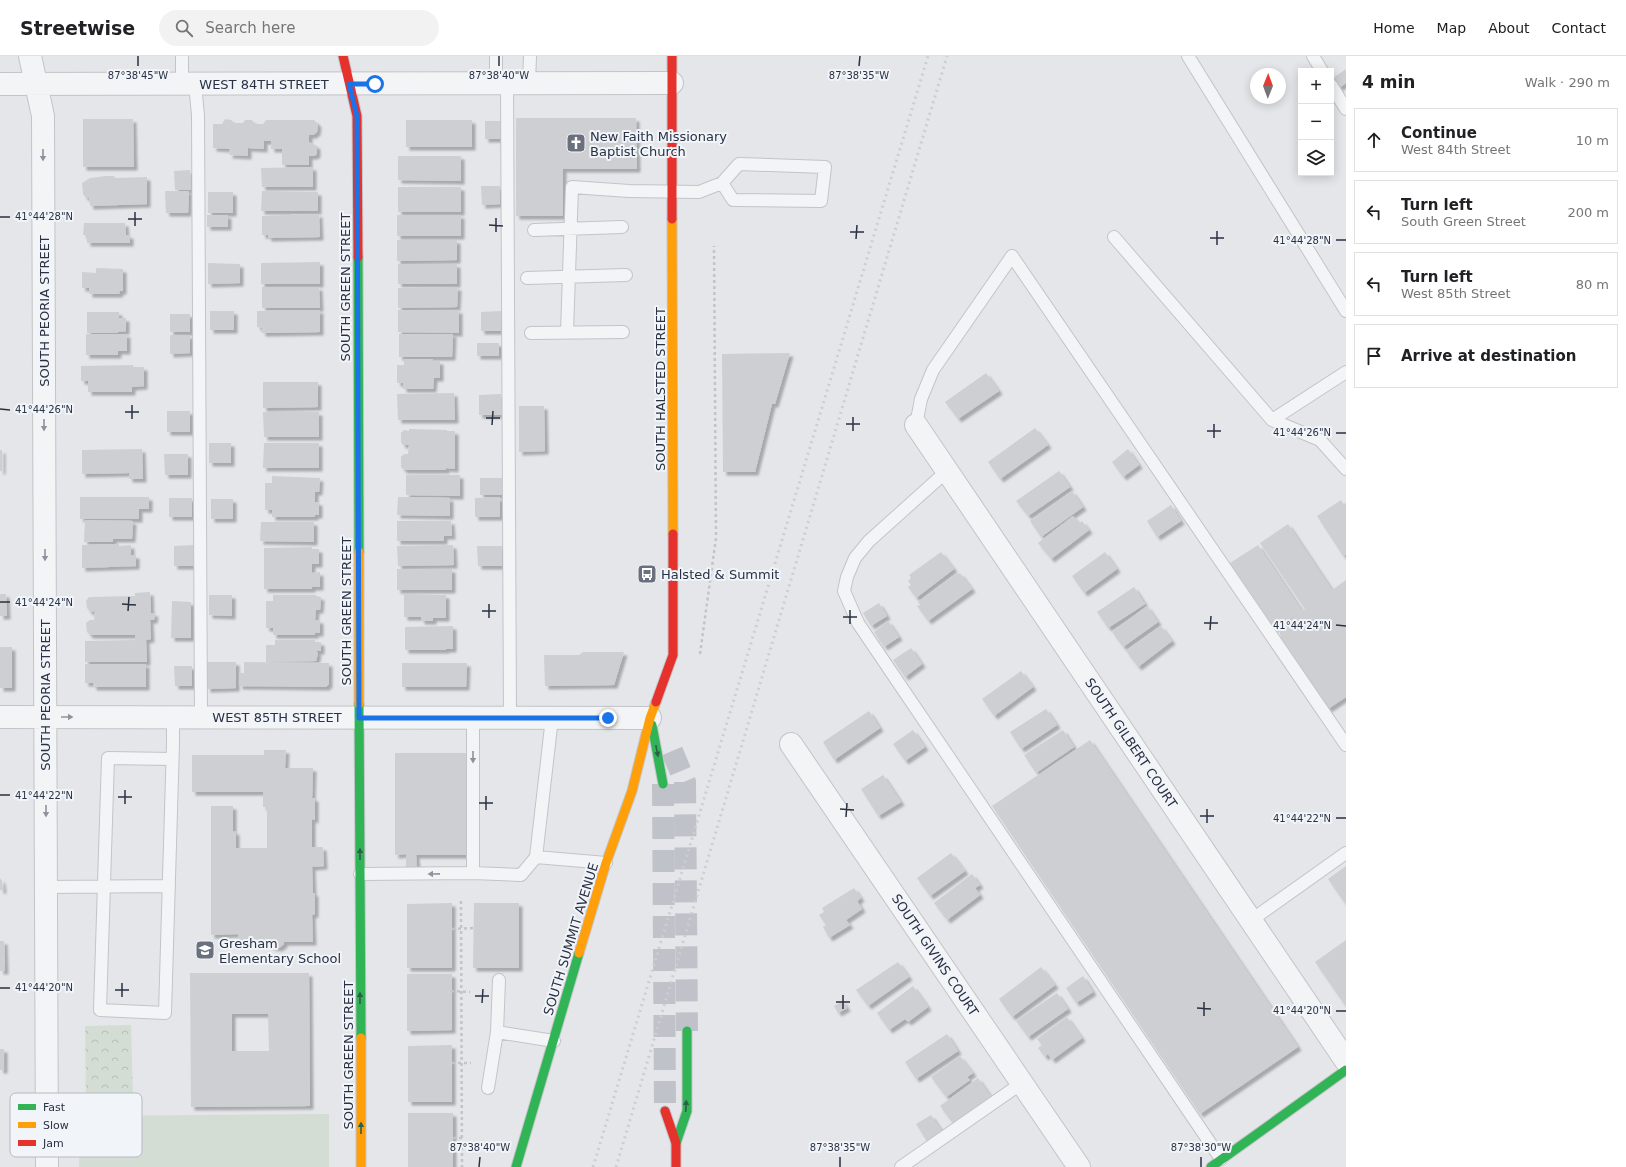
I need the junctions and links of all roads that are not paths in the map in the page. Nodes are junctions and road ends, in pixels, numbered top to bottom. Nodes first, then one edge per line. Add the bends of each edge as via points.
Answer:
1 (30, 56) edge
2 (182, 56) edge
3 (343, 56) edge
4 (496, 56) edge
5 (530, 56) edge
6 (672, 56) edge
7 (1188, 56) edge
8 (1313, 56) edge
9 (1320, 68) edge
10 (672, 83) junction
11 (0, 84) edge
12 (36, 84) junction
13 (188, 84) junction
14 (349, 84) junction
15 (502, 84) junction
16 (529, 84) junction
17 (1334, 90) edge
18 (1346, 109) edge
19 (722, 183) junction
20 (672, 191) junction
21 (622, 227) dead end
22 (570, 228) junction
23 (534, 230) dead end
24 (1114, 237) dead end
25 (626, 275) dead end
26 (569, 277) junction
27 (527, 278) dead end
28 (1346, 311) edge
29 (567, 332) junction
30 (623, 332) dead end
31 (531, 333) dead end
32 (1346, 372) edge
33 (1272, 420) junction
34 (916, 425) joint
35 (1346, 469) edge
36 (947, 471) junction
37 (0, 717) edge
38 (45, 717) junction
39 (201, 717) junction
40 (173, 718) junction
41 (359, 718) junction
42 (473, 718) junction
43 (510, 718) junction
44 (552, 718) junction
45 (650, 718) junction
46 (664, 738) dead end
47 (791, 744) dead end
48 (1346, 745) edge
49 (172, 759) junction
50 (663, 784) tunnel mouth
51 (1346, 853) edge
52 (536, 857) junction
53 (606, 864) junction
54 (472, 873) junction
55 (360, 874) junction
56 (169, 886) junction
57 (46, 887) junction
58 (104, 887) junction
59 (1250, 921) junction
60 (499, 980) dead end
61 (687, 1031) tunnel mouth
62 (496, 1032) junction
63 (554, 1041) junction
64 (1346, 1061) edge
65 (1346, 1070) edge
66 (1022, 1083) junction
67 (488, 1088) dead end
68 (47, 1093) edge
69 (665, 1111) tunnel mouth
70 (676, 1143) junction
71 (47, 1157) edge
72 (1217, 1164) edge
73 (47, 1167) edge
74 (361, 1167) edge
75 (516, 1167) edge
76 (676, 1167) edge
77 (901, 1167) edge
78 (1079, 1167) edge

1 - 12 street, SOUTH PEORIA STREET
2 - 13 lane
3 - 14 main road, SOUTH GREEN STREET
4 - 15 lane
5 - 16 lane
6 - 10 main road, SOUTH HALSTED STREET
7 - 28 lane
8 - 9 lane
10 - 16 street, WEST 84TH STREET
10 - 20 main road, SOUTH HALSTED STREET
11 - 12 street, WEST 84TH STREET
12 - 13 street, WEST 84TH STREET
12 -> 38 street, SOUTH PEORIA STREET via 43,116
13 - 14 street, WEST 84TH STREET
13 - 39 lane via 198,115
14 - 15 street, WEST 84TH STREET
14 - 41 main road, SOUTH GREEN STREET via 357,116
15 - 16 street, WEST 84TH STREET
15 - 43 lane
17 - 18 lane
19 - 19 lane via 733,200 821,201 825,167 739,164
19 - 20 lane via 699,192
20 - 22 lane via 629,191 572,186
20 - 45 main road, SOUTH HALSTED STREET via 673,655
21 - 22 lane
22 - 23 lane
22 - 26 lane
24 - 33 lane
25 - 26 lane
26 - 27 lane
26 - 29 lane
29 - 30 lane
29 - 31 lane
32 - 33 lane
33 - 35 lane via 1320,440
34 - 36 street, SOUTH GILBERT COURT
34 - 48 lane via 921,399 932,370 1012,256
36 - 59 street, SOUTH GILBERT COURT
36 - 72 lane via 869,541 856,558 844,591 849,604 858,623
37 - 38 street, WEST 85TH STREET
38 -> 40 street, WEST 85TH STREET
38 -> 57 street, SOUTH PEORIA STREET
39 - 40 street, WEST 85TH STREET
39 - 41 street, WEST 85TH STREET
40 - 49 lane
41 - 42 street, WEST 85TH STREET
55 -> 41 main road, SOUTH GREEN STREET
42 - 43 street, WEST 85TH STREET
42 -> 54 lane
43 - 44 street, WEST 85TH STREET
44 - 45 street, WEST 85TH STREET
44 - 52 lane
45 - 46 main road
45 -> 50 main road
45 - 53 main road, SOUTH SUMMIT AVENUE via 632,791
47 - 66 street, SOUTH GIVINS COURT
49 - 56 lane
49 - 58 lane via 108,758
51 - 59 lane
52 - 53 lane
52 - 54 lane via 521,875
53 - 63 main road, SOUTH SUMMIT AVENUE
54 -> 55 lane
74 -> 55 main road, SOUTH GREEN STREET
56 - 58 lane
56 - 58 lane via 165,1013 100,1010
57 - 58 lane
57 - 68 street, SOUTH PEORIA STREET
59 - 64 street, SOUTH GILBERT COURT
60 - 62 lane
70 -> 61 main road via 687,1111
62 - 63 lane
62 - 67 lane
63 - 75 main road, SOUTH SUMMIT AVENUE
65 - 72 main road
66 - 77 lane
66 - 78 street, SOUTH GIVINS COURT
69 - 70 main road
70 - 76 main road
71 - 73 street, SOUTH PEORIA STREET

